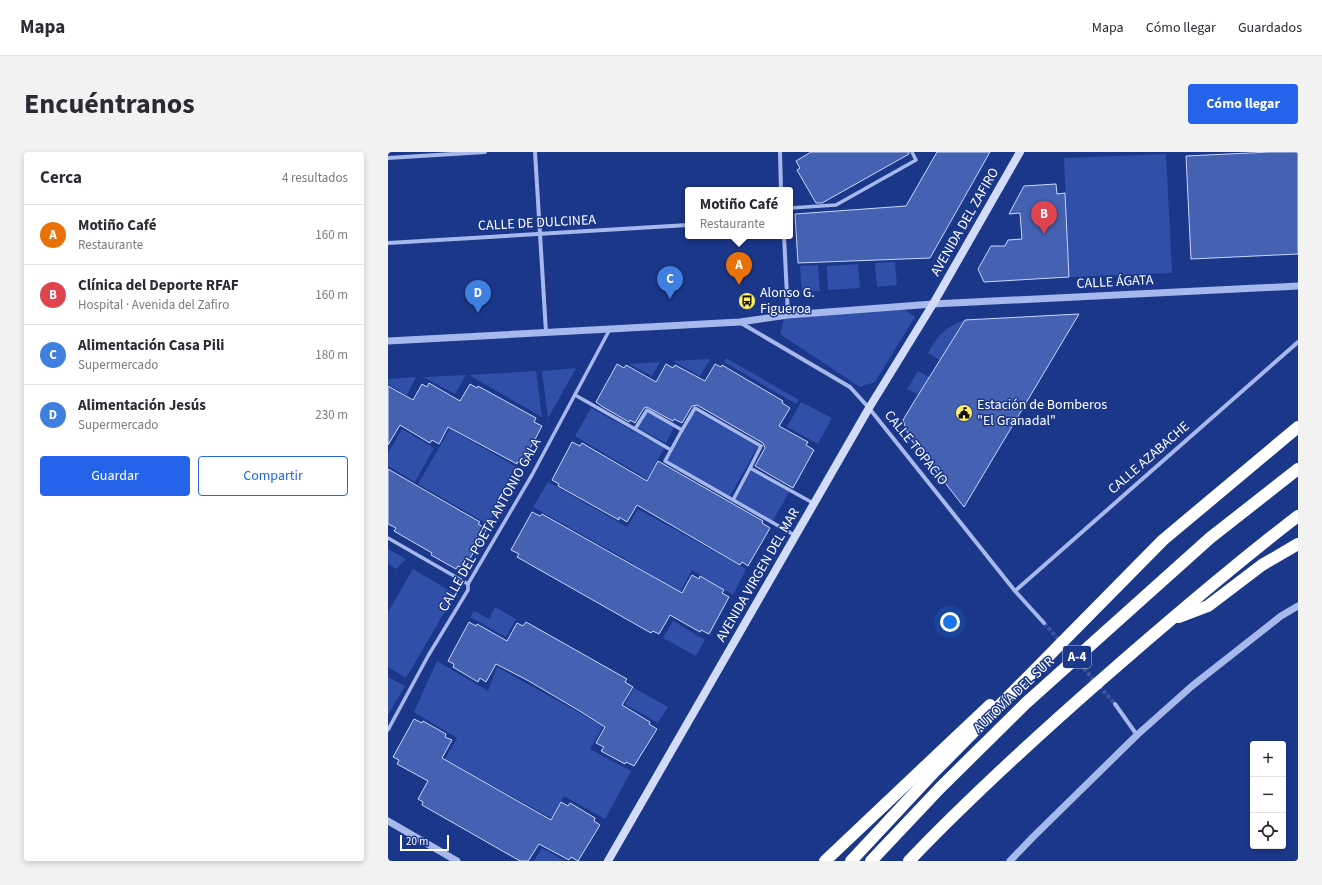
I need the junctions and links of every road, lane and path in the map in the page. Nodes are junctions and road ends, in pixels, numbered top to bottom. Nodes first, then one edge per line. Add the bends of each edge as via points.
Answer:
1 (485, 152) edge
2 (535, 152) edge
3 (780, 152) edge
4 (912, 152) edge
5 (1020, 152) edge
6 (388, 158) edge
7 (781, 187) edge
8 (793, 208) edge
9 (685, 225) edge
10 (540, 234) junction
11 (784, 239) edge
12 (388, 243) edge
13 (1298, 286) edge
14 (933, 304) junction
15 (788, 315) junction
16 (740, 322) junction
17 (610, 329) junction
18 (546, 332) junction
19 (388, 341) edge
20 (1298, 342) edge
21 (575, 394) junction
22 (869, 408) junction
23 (1298, 427) edge
24 (635, 429) junction
25 (682, 430) junction
26 (671, 450) junction
27 (750, 468) junction
28 (1298, 470) edge
29 (733, 500) junction
30 (814, 504) junction
31 (1298, 516) edge
32 (796, 536) junction
33 (388, 538) edge
34 (1163, 540) junction
35 (1298, 544) edge
36 (468, 584) junction
37 (1015, 591) junction
38 (1298, 606) edge
39 (1168, 621) junction
40 (1044, 623) tunnel mouth
41 (1115, 704) tunnel mouth
42 (388, 730) edge
43 (1137, 735) junction
44 (388, 821) edge
45 (457, 861) edge
46 (608, 861) edge
47 (825, 861) edge
48 (851, 861) edge
49 (870, 861) edge
50 (910, 861) edge
51 (1010, 861) edge

1 - 6 street
2 - 10 street
3 - 7 street
4 - 8 street via 916,160 836,205
5 - 14 main road, AVENIDA DEL ZAFIRO
9 - 10 street, CALLE DE DULCINEA
10 - 12 street, CALLE DE DULCINEA
10 - 18 street
11 - 15 street
13 - 14 street, CALLE ÁGATA
14 - 15 street, CALLE ÁGATA
14 - 22 main road, AVENIDA VIRGEN DEL MAR
15 - 16 street, CALLE ÁGATA
16 - 17 street, CALLE ÁGATA
16 - 22 street, CALLE TOPACIO via 850,387
17 - 18 street, CALLE ÁGATA
17 - 21 street, CALLE DEL POETA ANTONIO GALA
18 - 19 street, CALLE ÁGATA
20 - 37 street, CALLE AZABACHE
21 - 24 street
21 - 36 street, CALLE DEL POETA ANTONIO GALA
22 - 30 main road, AVENIDA VIRGEN DEL MAR
22 - 37 street, CALLE TOPACIO
23 - 34 highway
24 - 25 street via 647,410
24 - 26 street
25 - 26 street
25 - 27 street via 695,408 761,446
26 - 29 street via 665,461
27 - 29 street
27 - 30 street
28 - 49 highway, AUTOVÍA DEL SUR / A-4 via 1210,538 1026,703
29 - 32 street
30 - 32 main road, AVENIDA VIRGEN DEL MAR
31 - 39 highway, A-4
32 - 46 main road, AVENIDA VIRGEN DEL MAR
33 - 36 street
34 - 47 highway
34 - 48 highway via 936,770
35 - 39 highway via 1262,565 1208,606
36 - 42 street, CALLE DEL POETA ANTONIO GALA via 468,590
37 - 40 street, CALLE TOPACIO
38 - 43 street via 1281,616 1192,686
39 - 50 highway, A-4 via 1046,728
41 - 43 street
43 - 51 street
44 - 45 street

